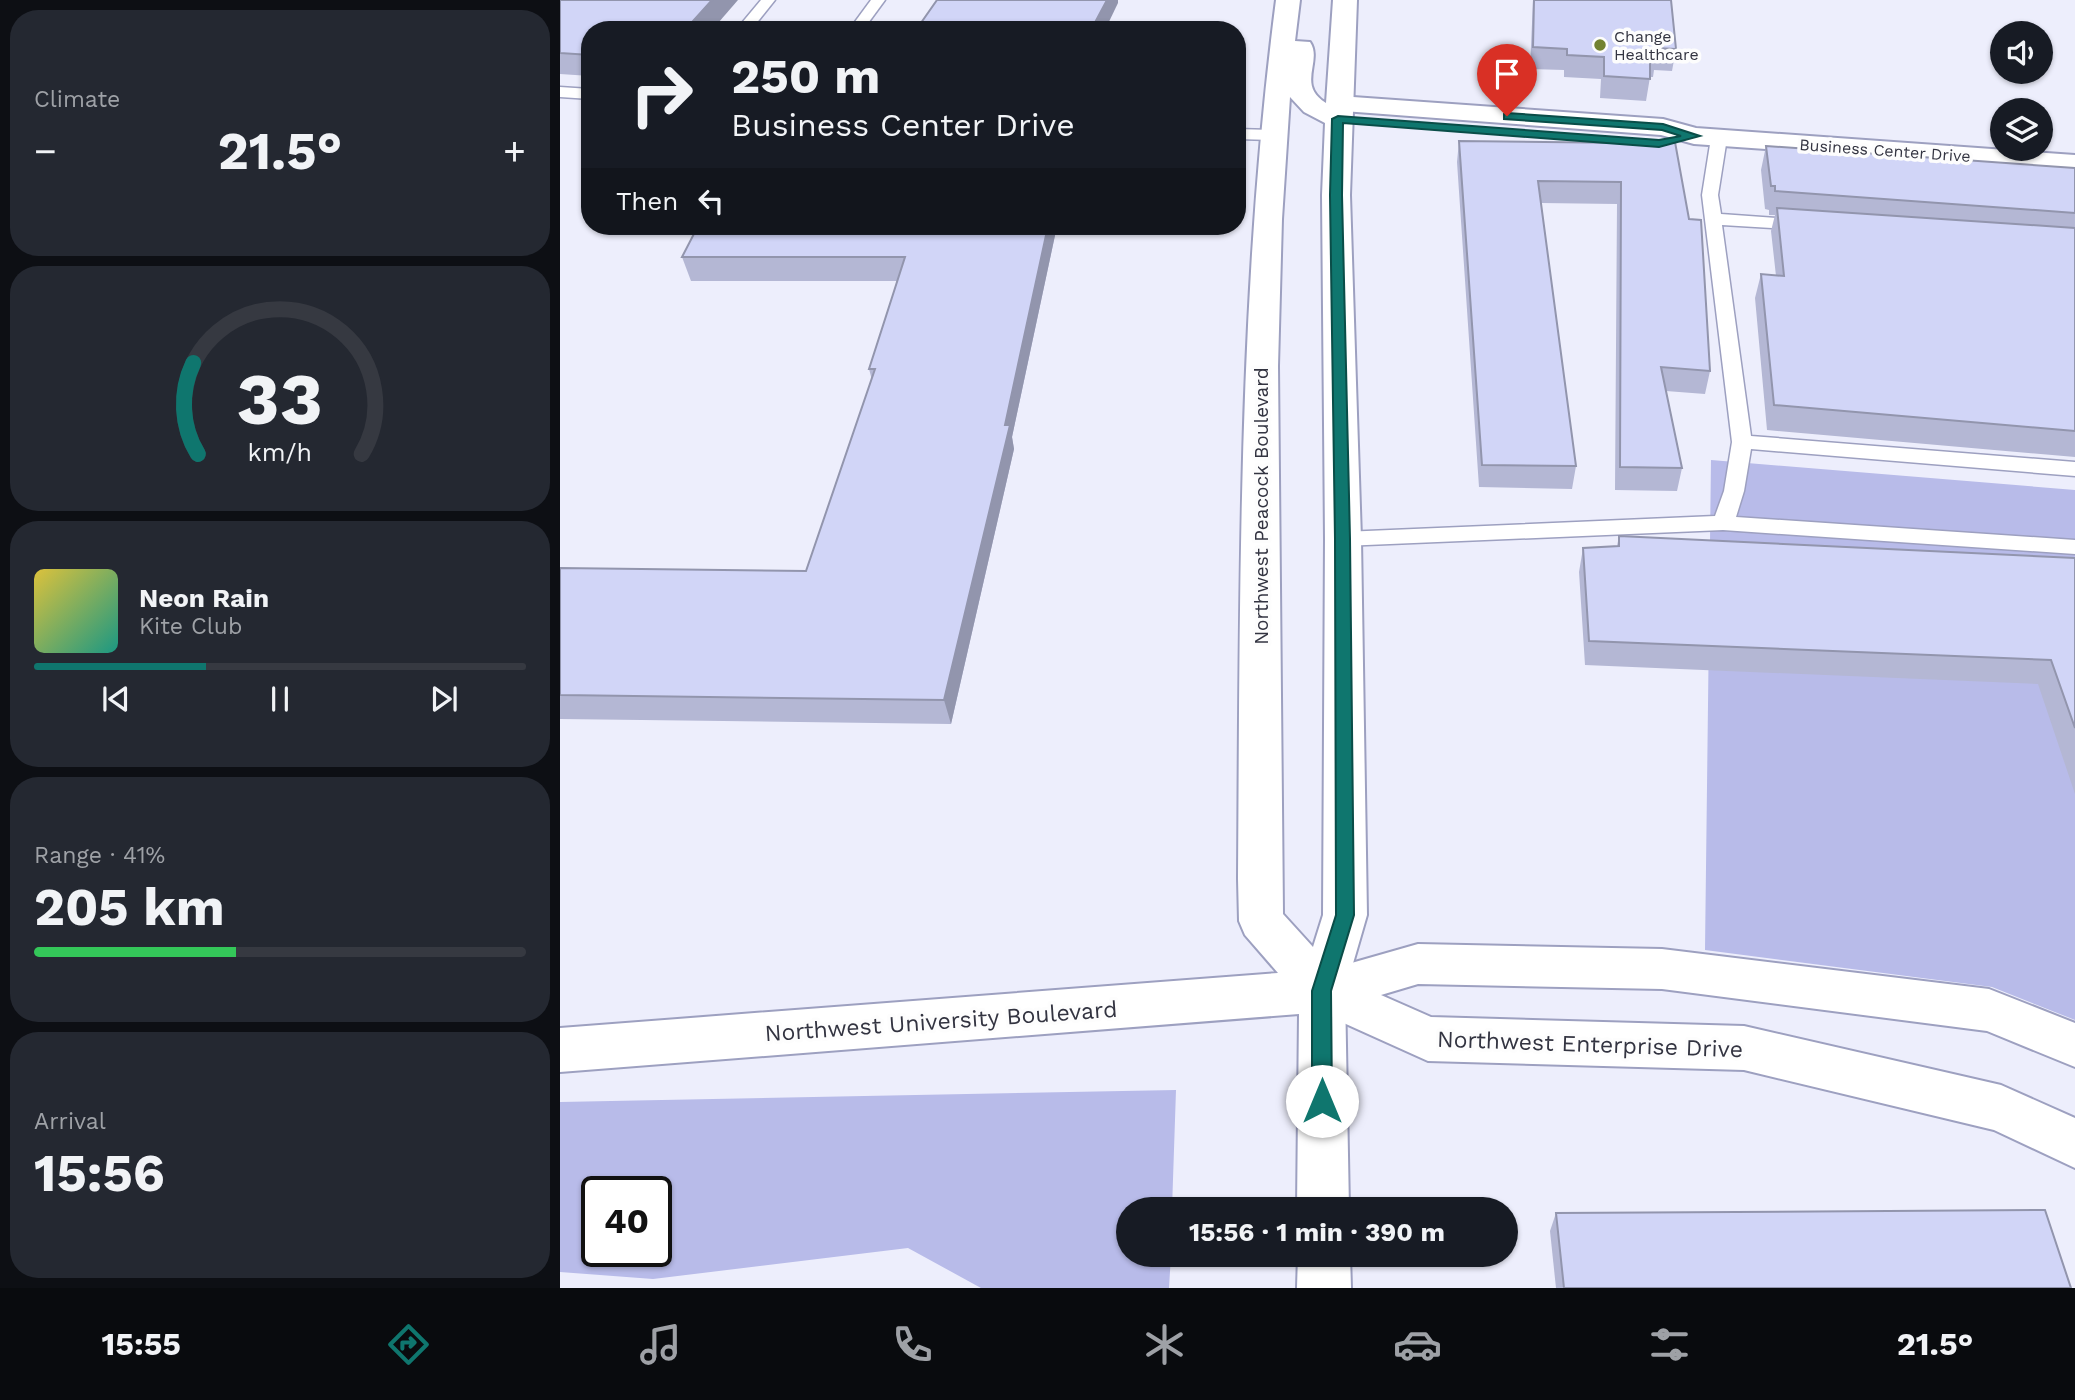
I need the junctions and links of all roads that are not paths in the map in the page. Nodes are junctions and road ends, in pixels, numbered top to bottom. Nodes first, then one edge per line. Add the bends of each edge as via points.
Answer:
1 (768, 0) edge
2 (878, 0) edge
3 (1288, 0) edge
4 (1306, 0) edge
5 (1345, 0) edge
6 (750, 21) edge
7 (863, 21) edge
8 (560, 92) edge
9 (581, 93) edge
10 (1338, 112) junction
11 (1246, 134) edge
12 (1273, 135) junction
13 (1707, 137) junction
14 (2075, 163) edge
15 (1713, 219) junction
16 (1825, 227) edge
17 (1742, 442) junction
18 (2075, 469) edge
19 (1723, 523) junction
20 (1343, 539) junction
21 (2075, 547) edge
22 (1322, 991) junction
23 (2075, 1045) edge
24 (560, 1050) edge
25 (2075, 1144) edge
26 (1323, 1197) edge
27 (1324, 1267) edge
28 (1324, 1288) edge

1 - 6 lane
2 - 7 lane
3 - 12 street, Northwest Peacock Boulevard
4 - 10 street via 1298,92 1310,107
5 - 10 street
8 - 9 lane
10 - 13 street, Business Center Drive via 1659,143
10 - 20 street
11 - 12 lane
12 - 22 street, Northwest Peacock Boulevard via 1260,419 1261,921
13 - 14 street, Business Center Drive
13 - 15 lane
15 - 16 lane
15 - 17 lane
17 - 18 lane
17 - 19 lane
19 - 20 lane
19 - 21 lane
20 - 22 street via 1345,915
22 - 23 street via 1418,964 1662,969 1989,1010
22 - 24 street, Northwest University Boulevard
22 - 25 street, Northwest Enterprise Drive via 1428,1039 1744,1048 2001,1108
22 - 26 street
27 - 28 street

